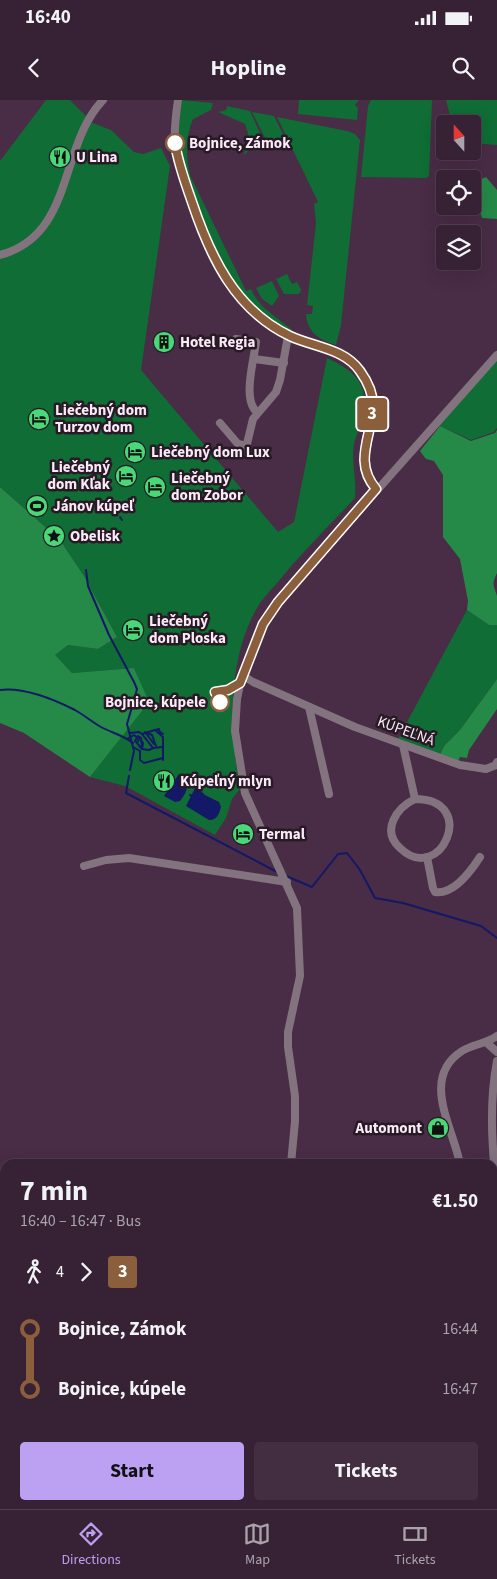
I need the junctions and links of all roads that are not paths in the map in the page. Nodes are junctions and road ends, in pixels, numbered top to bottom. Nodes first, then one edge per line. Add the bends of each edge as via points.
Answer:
1 (103, 100) edge
2 (178, 100) edge
3 (0, 255) edge
4 (288, 336) junction
5 (236, 339) dead end
6 (497, 355) edge
7 (254, 359) junction
8 (284, 363) junction
9 (257, 412) junction
10 (220, 423) dead end
11 (376, 489) junction
12 (242, 675) junction
13 (309, 707) junction
14 (403, 745) junction
15 (497, 764) edge
16 (328, 794) dead end
17 (415, 799) junction
18 (427, 857) junction
19 (480, 857) dead end
20 (84, 866) dead end
21 (287, 882) junction
22 (497, 1036) edge
23 (487, 1043) junction
24 (497, 1052) edge
25 (497, 1061) edge
26 (291, 1159) edge
27 (459, 1159) edge
28 (494, 1159) edge

1 - 3 street via 90,114 53,214 42,230 25,244
2 - 4 street via 175,126 177,159 202,232 216,262 243,302
4 - 8 street
4 - 11 street via 336,352 359,368 372,398 364,464
5 - 7 street via 256,342
6 - 11 street
7 - 8 street
7 - 9 street via 249,398
8 - 9 street via 276,392
9 - 10 street via 246,449
11 - 12 street via 278,602 263,624
12 - 13 street, KÚPEĽNÁ
12 - 21 street via 235,730 245,793
13 - 14 street, KÚPEĽNÁ
13 - 16 street
14 - 15 street, KÚPEĽNÁ via 460,765 486,769
14 - 17 street
17 - 18 street via 437,804 450,822 446,844
17 - 18 street via 396,812 392,834 396,845 405,853
18 - 19 street via 433,888 440,893 465,878
20 - 21 street via 129,858
21 - 26 street via 299,921 300,976 288,1032 295,1096
22 - 23 street
23 - 24 street
23 - 27 street via 462,1050 449,1061 443,1072 440,1086 442,1102
25 - 28 street via 492,1088

